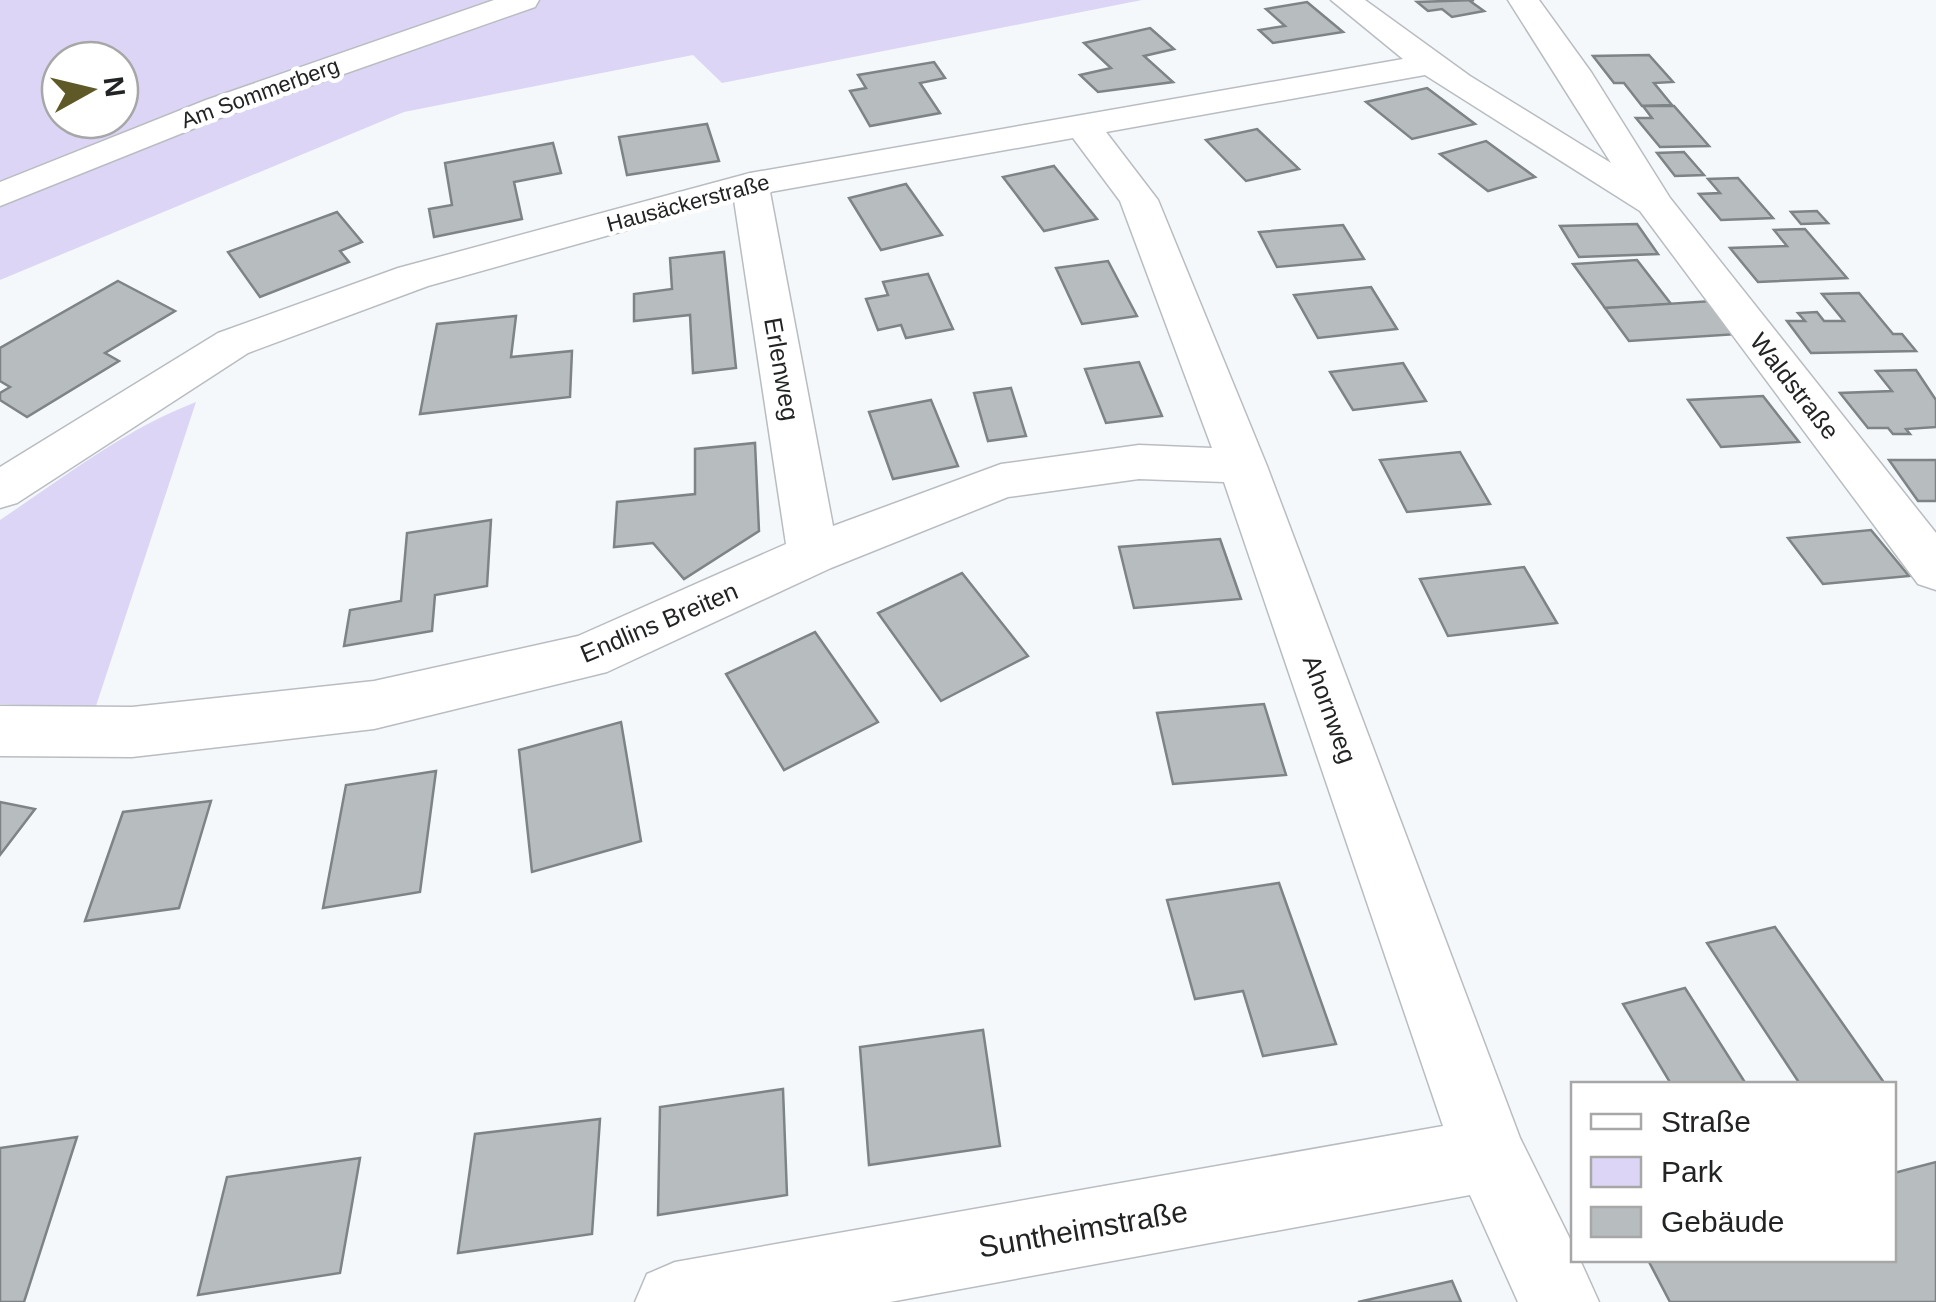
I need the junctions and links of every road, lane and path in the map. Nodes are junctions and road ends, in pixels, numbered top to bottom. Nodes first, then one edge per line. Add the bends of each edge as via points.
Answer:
1 (524, 0) edge
2 (1346, 0) edge
3 (1523, 0) edge
4 (1427, 65) junction
5 (1082, 127) junction
6 (750, 184) junction
7 (0, 195) edge
8 (1654, 202) junction
9 (1243, 466) junction
10 (0, 490) edge
11 (813, 554) junction
12 (1936, 570) edge
13 (0, 731) edge
14 (1490, 1155) junction
15 (675, 1302) edge
16 (1559, 1302) edge

1 - 7 street, Am Sommerberg via 218,106
2 - 4 street, Waldstraße
3 - 8 street, Waldstraße
4 - 5 street, Hausäckerstraße
4 - 8 street, Waldstraße via 1515,125
5 - 6 street, Hausäckerstraße
5 - 9 street, Ahornweg via 1138,200
6 - 10 street, Hausäckerstraße via 413,277 233,343
6 - 11 street, Erlenweg
8 - 12 street, Waldstraße
9 - 11 street, Endlins Breiten via 1139,462 1001,480
9 - 14 street, Ahornweg
11 - 13 street, Endlins Breiten via 588,656 374,705 132,732
14 - 15 street, Suntheimstraße
14 - 16 street, Ahornweg

